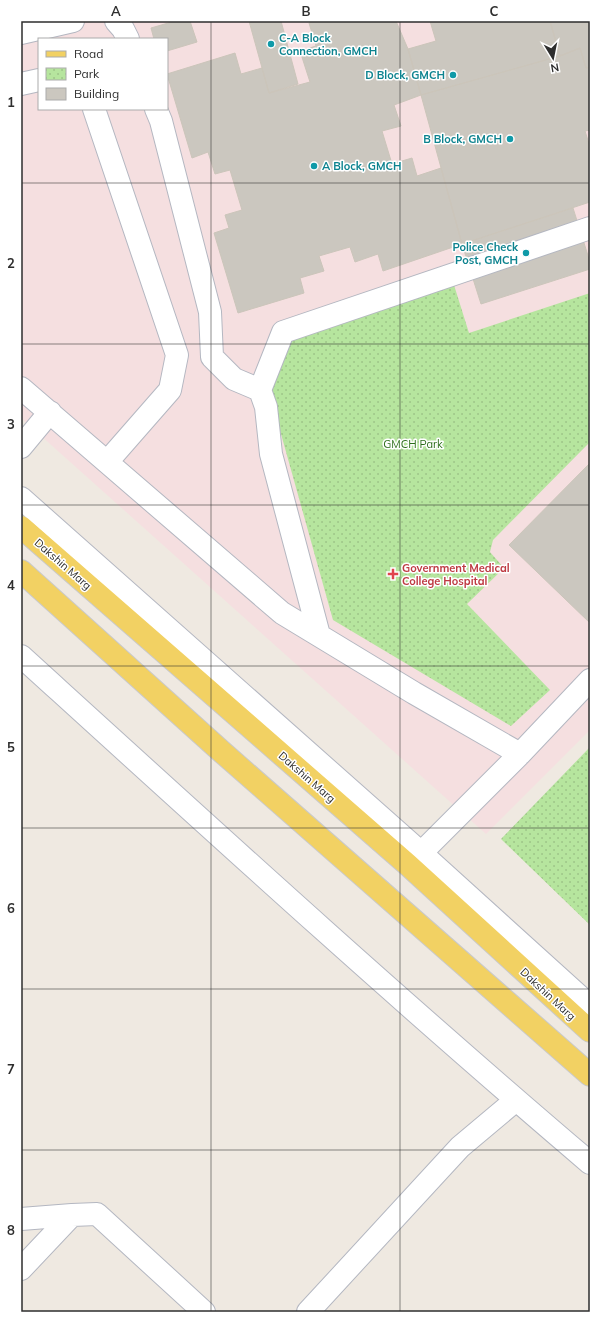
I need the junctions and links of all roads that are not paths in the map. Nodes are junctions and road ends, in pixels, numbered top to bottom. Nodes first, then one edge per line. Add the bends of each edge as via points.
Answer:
1 (74, 21) edge
2 (116, 21) edge
3 (21, 33) edge
4 (128, 38) edge
5 (38, 80) edge
6 (21, 84) edge
7 (94, 110) edge
8 (156, 110) edge
9 (590, 228) edge
10 (21, 388) edge
11 (260, 390) junction
12 (50, 412) junction
13 (21, 447) edge
14 (108, 462) junction
15 (21, 498) edge
16 (21, 527) edge
17 (21, 572) edge
18 (319, 636) junction
19 (21, 656) edge
20 (590, 680) edge
21 (520, 754) junction
22 (421, 853) junction
23 (590, 1006) edge
24 (590, 1031) edge
25 (590, 1075) edge
26 (516, 1100) junction
27 (590, 1162) edge
28 (72, 1215) junction
29 (21, 1219) edge
30 (21, 1269) edge
31 (204, 1312) edge
32 (308, 1312) edge

1 - 3 street
2 - 4 street
5 - 6 street
7 - 14 street via 178,355 170,390
8 - 11 street via 210,312 212,357 234,379
9 - 11 street via 283,332
10 - 12 street
11 - 18 street via 266,407 271,454
12 - 13 street
12 - 14 street
14 - 18 street via 282,613
15 - 22 street
16 - 24 main road, Dakshin Marg via 407,864
17 - 25 main road
18 - 21 street
19 - 26 street via 223,840
20 - 21 street
21 - 22 street
22 - 23 street
26 - 27 street
26 - 32 street via 460,1147
28 - 29 street
28 - 30 street
28 - 31 street via 97,1214

